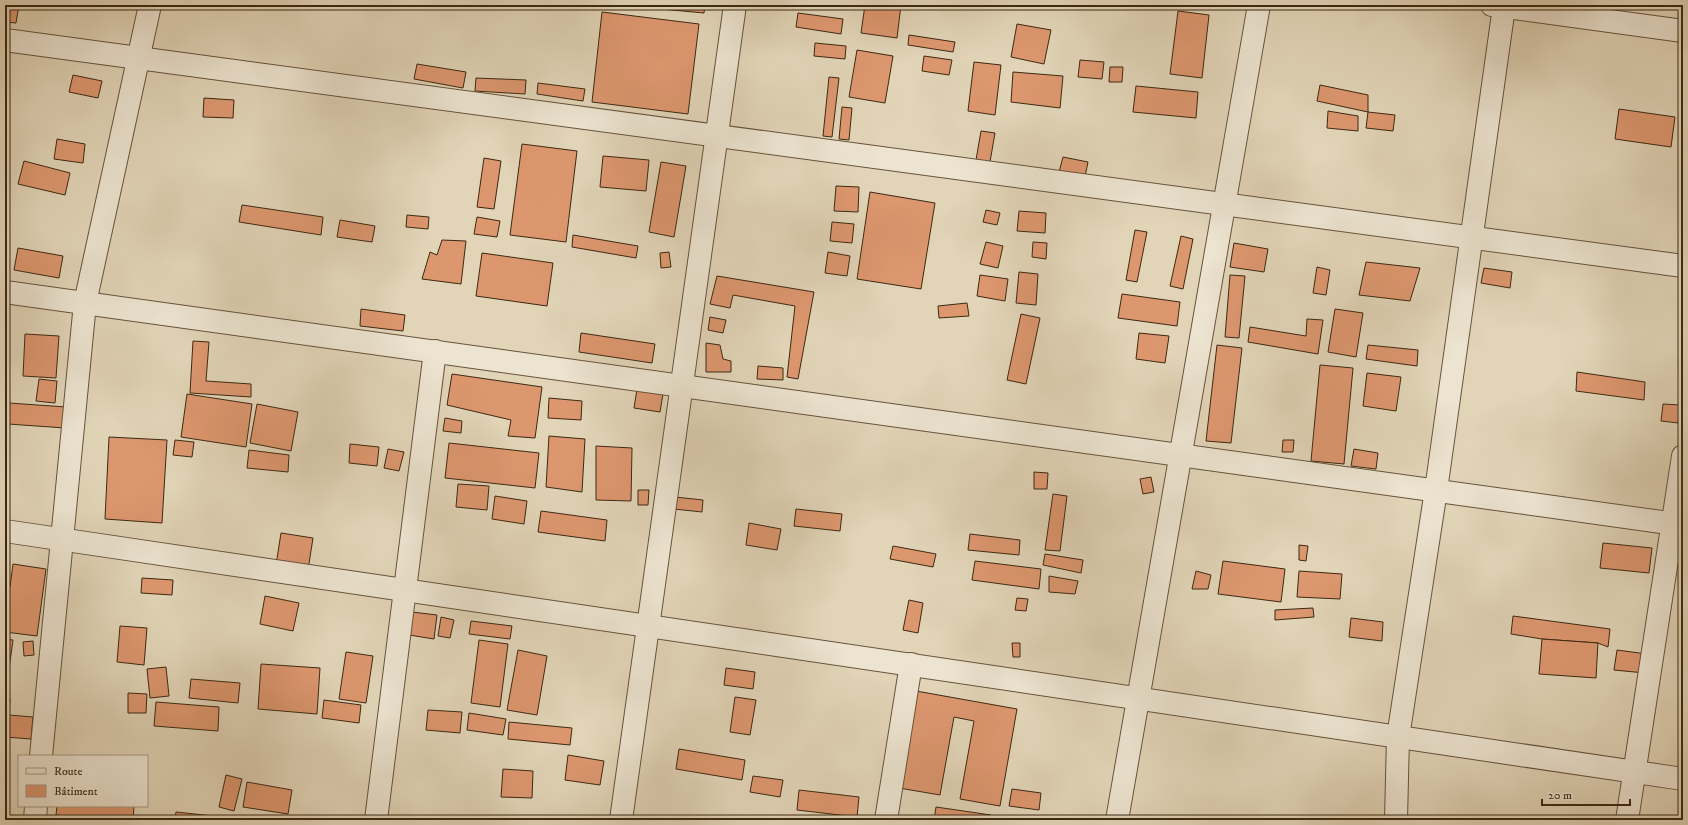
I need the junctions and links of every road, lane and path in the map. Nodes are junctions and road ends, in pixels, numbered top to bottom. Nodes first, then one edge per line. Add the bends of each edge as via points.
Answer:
1 (150, 5) edge
2 (735, 5) edge
3 (1259, 5) edge
4 (1498, 6) edge
5 (1683, 31) edge
6 (5, 40) edge
7 (138, 59) junction
8 (717, 136) junction
9 (1224, 205) junction
10 (1472, 238) junction
11 (1683, 266) edge
12 (5, 292) edge
13 (85, 303) junction
14 (435, 351) junction
15 (682, 385) junction
16 (1181, 455) junction
17 (1683, 456) edge
18 (1436, 490) junction
19 (1678, 524) edge
20 (5, 531) edge
21 (61, 539) junction
22 (404, 590) junction
23 (648, 626) junction
24 (911, 664) junction
25 (1138, 698) junction
26 (1398, 737) junction
27 (41, 755) edge
28 (1634, 771) junction
29 (1683, 779) edge
30 (36, 807) edge
31 (35, 820) edge
32 (376, 820) edge
33 (621, 820) edge
34 (886, 820) edge
35 (1117, 820) edge
36 (1396, 820) edge
37 (1627, 820) edge

1 - 7 street
2 - 8 street
3 - 9 street
4 - 5 street
4 - 10 street
6 - 7 street
7 - 8 street
7 - 13 street
8 - 9 street
8 - 15 street
9 - 10 street
9 - 16 street
10 - 11 street
10 - 18 street
12 - 13 street
13 - 14 street
13 - 21 street
14 - 15 street
14 - 22 street
15 - 16 street
15 - 23 street
16 - 18 street
16 - 25 street
17 - 19 street
18 - 19 street
18 - 26 street
19 - 28 street
20 - 21 street
21 - 22 street
21 - 27 street
22 - 23 street
22 - 32 street
23 - 24 street
23 - 33 street
24 - 25 street
24 - 34 street
25 - 26 street
25 - 35 street
26 - 28 street
26 - 36 street
28 - 29 street
28 - 37 street
30 - 31 street

